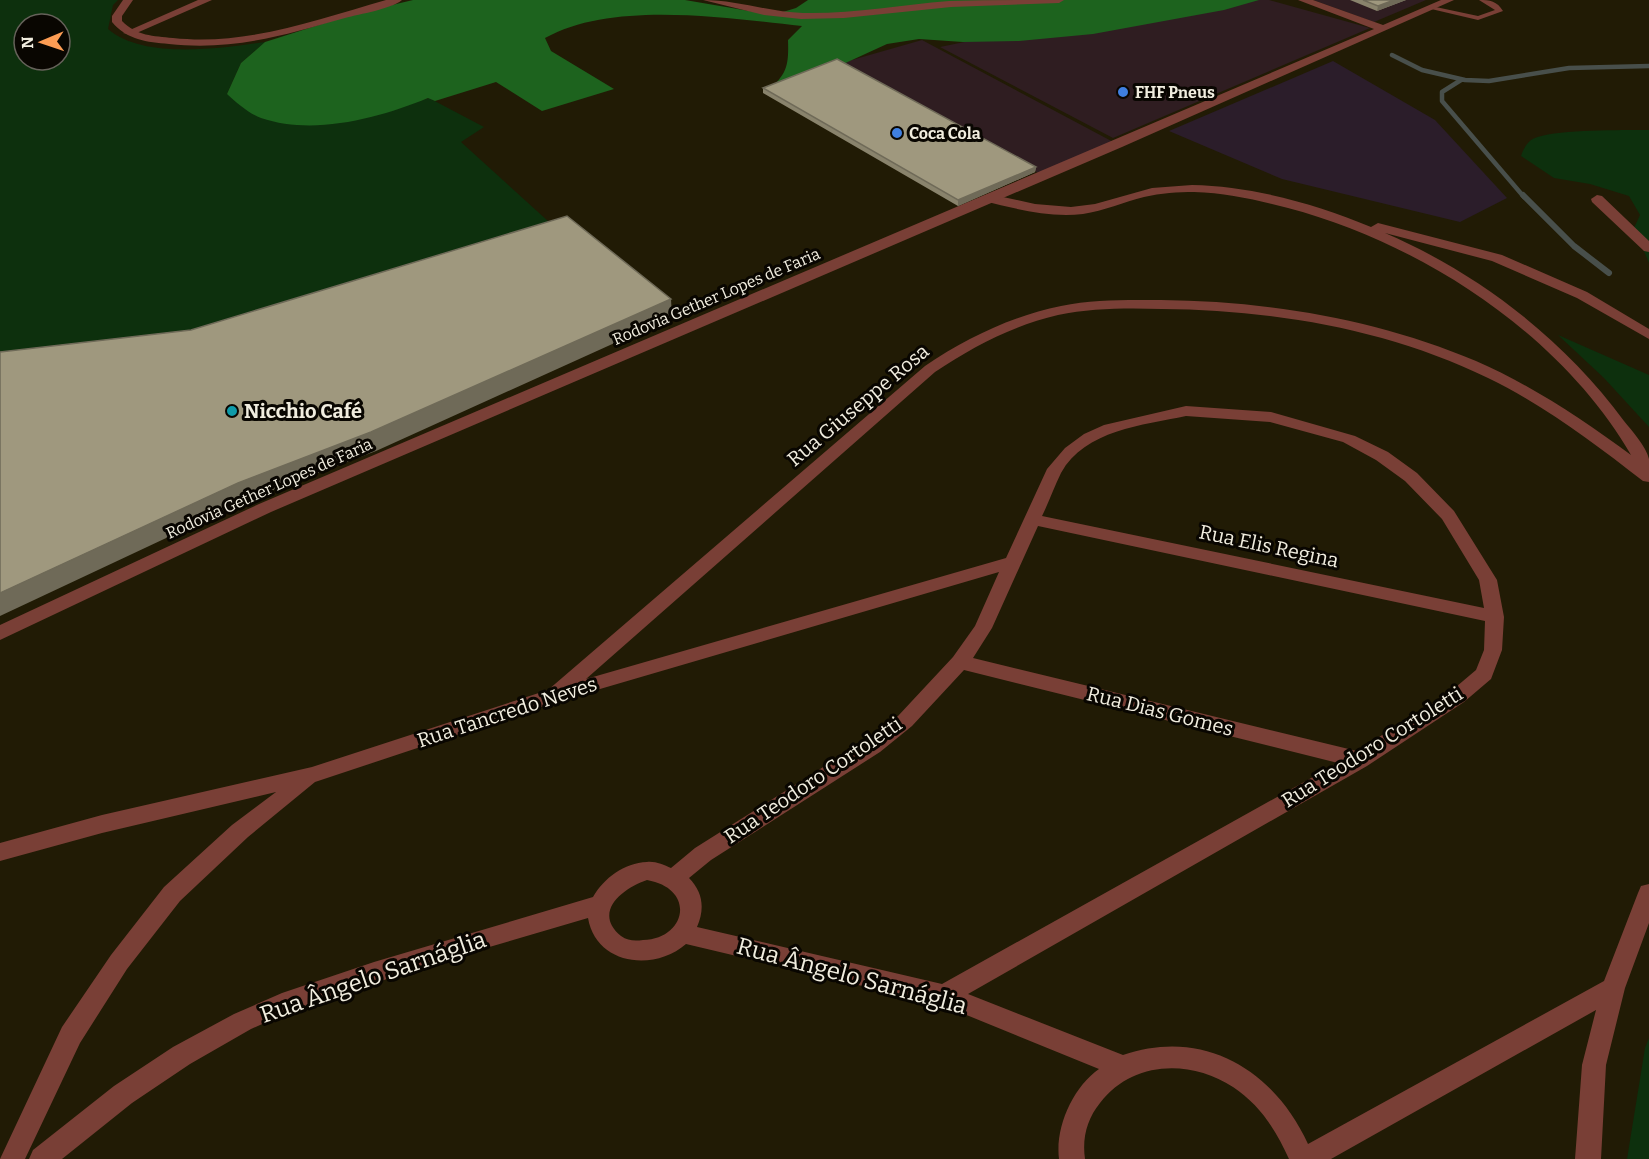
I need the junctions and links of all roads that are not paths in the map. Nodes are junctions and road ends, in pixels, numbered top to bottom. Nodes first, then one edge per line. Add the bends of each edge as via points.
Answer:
1 (128, 0) edge
2 (207, 0) edge
3 (397, 0) edge
4 (708, 0) edge
5 (1059, 0) edge
6 (1303, 0) edge
7 (1449, 0) edge
8 (1483, 0) edge
9 (1431, 8) junction
10 (1382, 28) junction
11 (128, 33) junction
12 (989, 198) junction
13 (1596, 199) dead end
14 (1318, 212) junction
15 (1649, 248) edge
16 (1649, 335) edge
17 (1649, 476) edge
18 (1034, 520) junction
19 (1013, 562) junction
20 (1495, 617) junction
21 (0, 633) edge
22 (960, 662) junction
23 (555, 695) junction
24 (1360, 760) junction
25 (312, 775) junction
26 (0, 852) edge
27 (674, 878) junction
28 (1649, 893) edge
29 (600, 905) junction
30 (682, 933) junction
31 (1613, 988) junction
32 (944, 995) junction
33 (1121, 1066) junction
34 (12, 1159) edge
35 (42, 1159) edge
36 (1072, 1159) edge
37 (1304, 1159) edge
38 (1588, 1159) edge

1 - 11 street via 117,16 117,22
2 - 11 street
3 - 11 street via 241,41 174,42
4 - 5 street via 801,16
6 - 10 street
7 - 9 street, Rodovia Gether Lopes de Faria
8 - 9 lane via 1499,11 1478,18
9 - 10 street, Rodovia Gether Lopes de Faria
10 - 12 street, Rodovia Gether Lopes de Faria
12 - 14 street via 1041,210 1070,211 1165,189 1210,189
12 - 21 street, Rodovia Gether Lopes de Faria via 265,508
13 - 15 street
14 - 16 street via 1497,258 1581,295
14 - 17 street via 1434,261 1512,313 1594,392 1635,446
17 - 23 street, Rua Giuseppe Rosa via 1545,402 1470,364 1392,337 1344,325 1214,306 1111,304 1060,311 988,336 950,354 930,369
18 - 19 street, Rua Teodoro Cortoletti
18 - 20 street, Rua Elis Regina
18 - 20 street, Rua Teodoro Cortoletti via 1054,469 1090,437 1110,428 1186,411 1272,417 1349,439 1411,477 1448,515 1488,580
19 - 22 street, Rua Teodoro Cortoletti via 983,628
19 - 23 street, Rua Tancredo Neves
20 - 24 street, Rua Teodoro Cortoletti via 1493,650 1484,674 1457,697
22 - 24 street, Rua Dias Gomes
22 - 27 street, Rua Teodoro Cortoletti via 912,714 873,746 703,854
23 - 25 street, Rua Tancredo Neves
24 - 32 street, Rua Teodoro Cortoletti
25 - 26 street, Rua Tancredo Neves
25 - 34 street via 240,831 172,894 119,962 71,1035
27 - 29 street via 661,873 633,874 609,889
27 - 30 street via 690,897 692,909
28 - 31 street
29 - 30 street via 599,924 605,936 628,950 657,949
29 - 35 street, Rua Ângelo Sarnáglia via 418,956 274,1007 145,1079
30 - 32 street, Rua Ângelo Sarnáglia
31 - 37 street
31 - 38 street via 1594,1065
32 - 33 street, Rua Ângelo Sarnáglia
33 - 36 street via 1093,1088 1076,1118
33 - 37 street via 1154,1056 1190,1058 1227,1071 1260,1093 1287,1124

